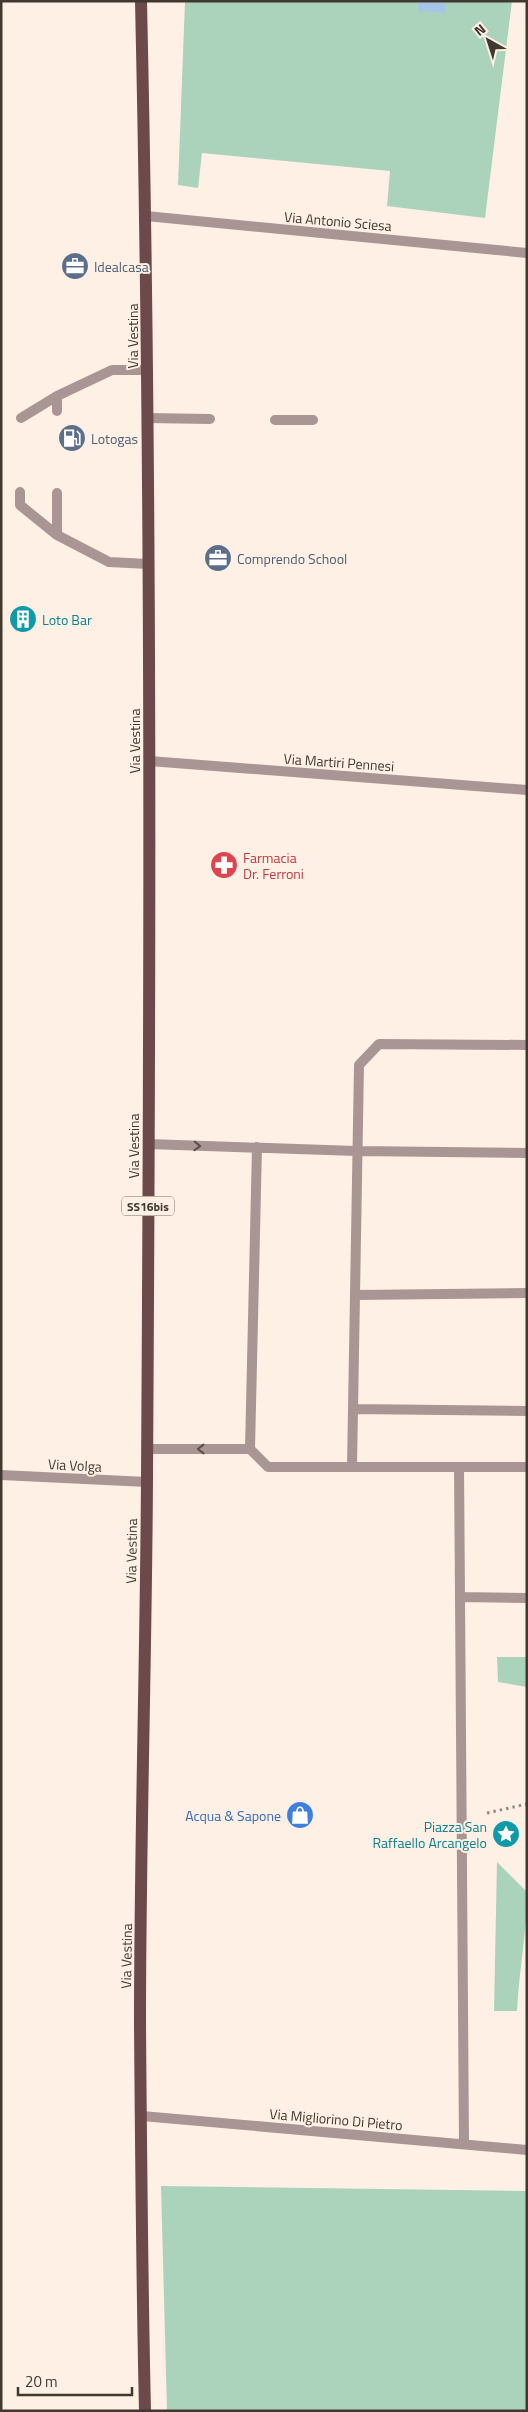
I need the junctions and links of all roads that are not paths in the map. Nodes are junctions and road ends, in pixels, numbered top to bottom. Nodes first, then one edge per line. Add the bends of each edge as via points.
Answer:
1 (141, 1) edge
2 (146, 216) junction
3 (527, 253) edge
4 (147, 370) junction
5 (57, 396) junction
6 (57, 411) dead end
7 (21, 418) dead end
8 (147, 418) junction
9 (210, 419) dead end
10 (275, 420) dead end
11 (313, 420) dead end
12 (20, 492) dead end
13 (57, 493) dead end
14 (57, 535) junction
15 (148, 564) junction
16 (149, 761) junction
17 (527, 790) edge
18 (527, 1045) edge
19 (148, 1144) junction
20 (257, 1147) junction
21 (356, 1151) junction
22 (527, 1153) edge
23 (527, 1293) edge
24 (356, 1295) junction
25 (353, 1408) junction
26 (527, 1411) edge
27 (250, 1448) junction
28 (147, 1449) junction
29 (352, 1467) junction
30 (459, 1467) junction
31 (527, 1467) edge
32 (1, 1474) edge
33 (147, 1482) junction
34 (460, 1597) junction
35 (527, 1598) edge
36 (142, 2116) junction
37 (464, 2144) junction
38 (527, 2150) edge
39 (145, 2411) edge

1 - 2 main road, Via Vestina / SS16bis
2 - 3 street, Via Antonio Sciesa
2 - 4 main road, Via Vestina / SS16bis
4 - 5 street via 112,370
4 - 8 main road, Via Vestina / SS16bis
5 - 6 street
5 - 7 street
8 - 9 street
8 - 15 main road, Via Vestina / SS16bis
10 - 11 street
12 - 14 street via 20,506
13 - 14 street
14 - 15 street via 109,562
15 - 16 main road, Via Vestina / SS16bis
16 - 17 street, Via Martiri Pennesi
16 - 19 main road, Via Vestina / SS16bis
18 - 21 street via 379,1044 359,1065
19 -> 20 street
19 - 28 main road, Via Vestina / SS16bis
20 - 21 street
20 - 27 street
21 - 22 street
21 - 24 street
23 - 24 street
24 - 25 street
25 - 26 street
25 - 29 street
27 -> 28 street
27 - 29 street via 268,1467
28 - 33 main road, Via Vestina / SS16bis
29 - 30 street
30 - 31 street
30 - 34 street
32 - 33 street, Via Volga
33 - 36 main road, Via Vestina / SS16bis via 140,2022
34 - 35 street
34 - 37 street
36 - 37 street, Via Migliorino Di Pietro
36 - 39 main road, Via Vestina / SS16bis via 140,2210
37 - 38 street, Via Migliorino Di Pietro

